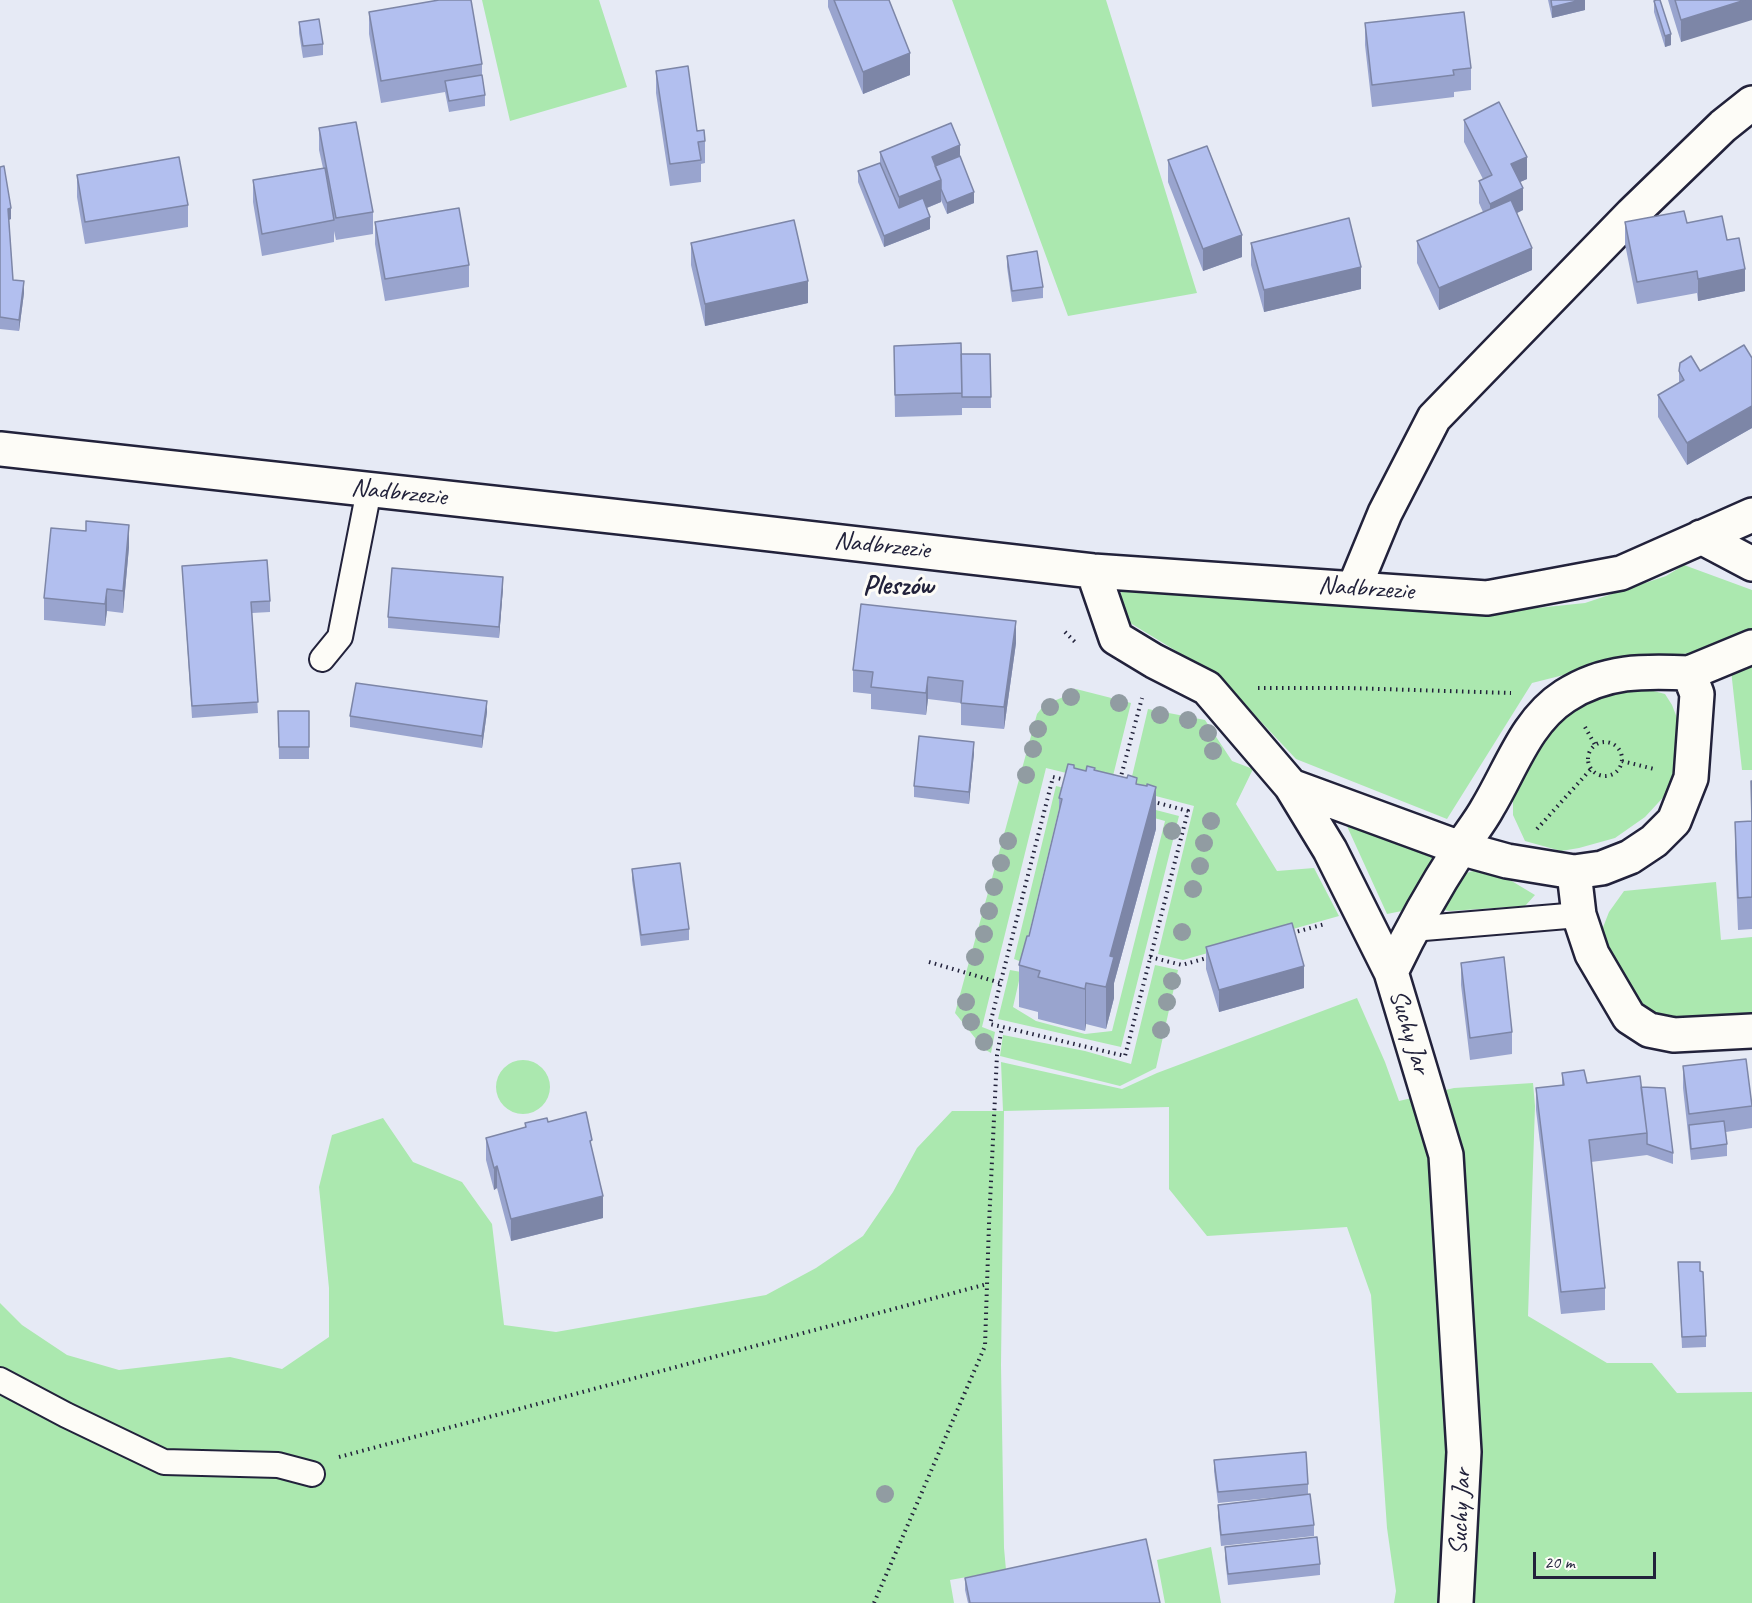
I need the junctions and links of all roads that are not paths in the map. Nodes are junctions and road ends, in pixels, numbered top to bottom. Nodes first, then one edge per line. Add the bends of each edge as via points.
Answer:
1 (1752, 103) edge
2 (0, 449) edge
3 (369, 490) junction
4 (1752, 515) edge
5 (1701, 537) junction
6 (1752, 564) edge
7 (1093, 571) junction
8 (1354, 588) junction
9 (1752, 647) edge
10 (322, 659) dead end
11 (1689, 673) junction
12 (1291, 786) junction
13 (1460, 849) junction
14 (1574, 872) junction
15 (1579, 915) junction
16 (1412, 929) junction
17 (1391, 972) junction
18 (1752, 1031) edge
19 (0, 1380) edge
20 (312, 1474) road end
21 (1456, 1603) edge

1 - 8 street via 1632,214 1434,418 1385,513
2 - 3 street, Nadbrzezie
3 - 7 street, Nadbrzezie
3 - 10 lane via 340,637
4 - 5 street, Nadbrzezie
5 - 6 street
5 - 8 street, Nadbrzezie via 1621,573 1487,598
7 - 8 street, Nadbrzezie
7 - 12 street, Suchy Jar via 1116,638 1208,688
9 - 11 street
11 - 13 street via 1645,671 1598,680 1552,705 1535,723 1488,808
11 - 14 street via 1697,694 1691,778 1674,820 1654,841 1630,857 1602,868
12 - 13 street
12 - 17 street, Suchy Jar via 1330,850
13 - 14 street
13 - 16 street
14 - 15 street
15 - 16 lane
15 - 18 street via 1592,954 1629,1017 1649,1030 1674,1035
16 - 17 street
17 - 21 street, Suchy Jar via 1446,1155 1464,1452
19 - 20 lane via 164,1462 278,1465

